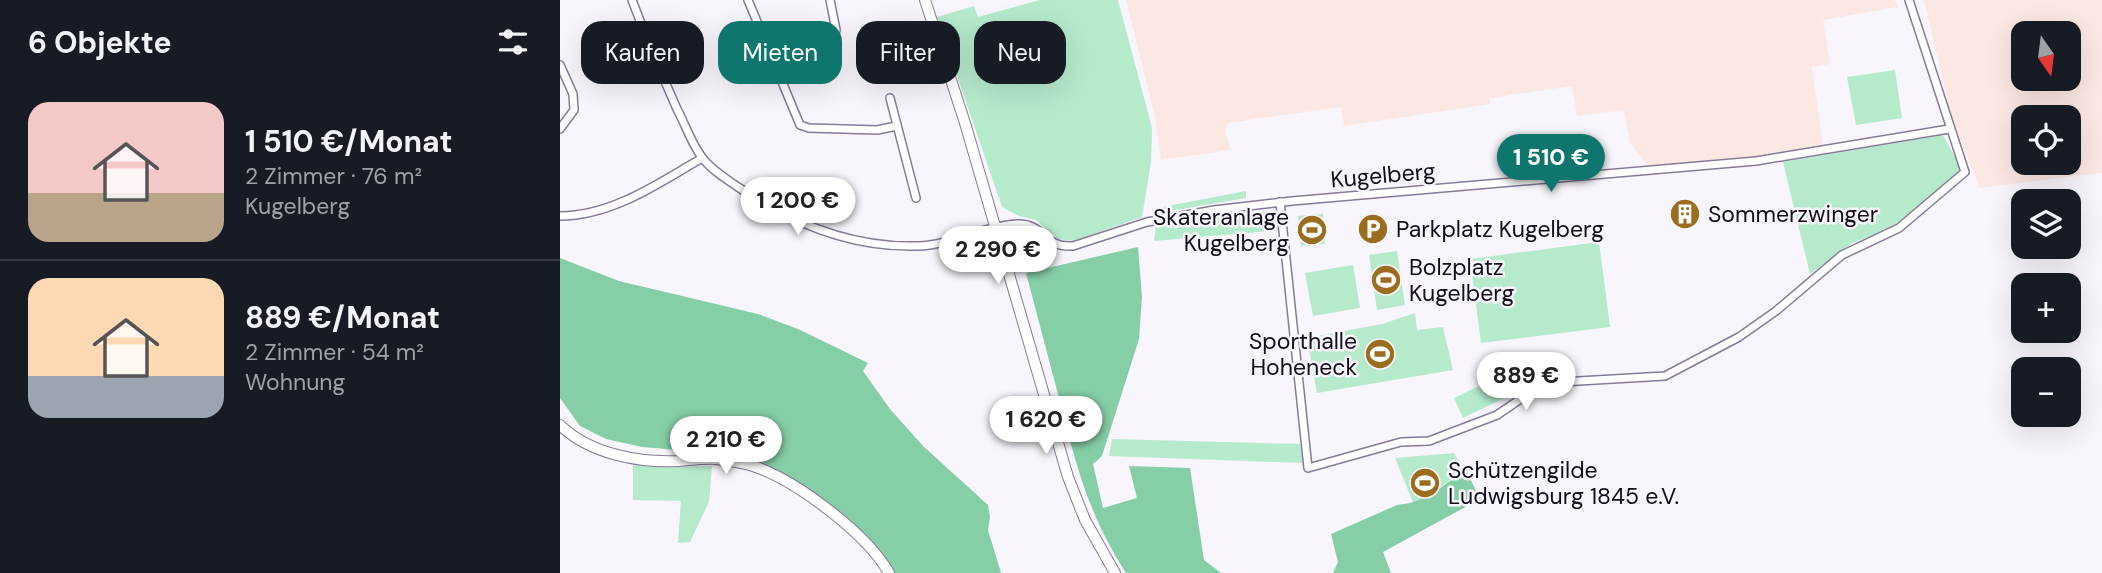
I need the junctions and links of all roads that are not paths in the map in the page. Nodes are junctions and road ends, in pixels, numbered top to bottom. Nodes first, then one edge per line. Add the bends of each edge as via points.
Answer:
1 (632, 0) edge
2 (748, 0) edge
3 (830, 0) edge
4 (925, 0) edge
5 (1909, 0) edge
6 (756, 21) edge
7 (834, 21) edge
8 (560, 65) edge
9 (783, 84) edge
10 (891, 98) dead end
11 (897, 126) junction
12 (560, 129) edge
13 (1949, 129) junction
14 (702, 158) junction
15 (916, 198) dead end
16 (1280, 202) junction
17 (560, 216) edge
18 (997, 228) junction
19 (560, 425) edge
20 (889, 573) edge
21 (1115, 573) edge

1 - 14 street
2 - 6 street
3 - 7 street
4 - 18 main road
5 - 13 street
8 - 12 street via 573,94 574,110
9 - 11 street via 800,125 877,130
10 - 11 street
11 - 15 street
13 - 16 street, Kugelberg via 1756,161
13 - 16 street via 1965,173 1899,228 1842,255 1739,337 1665,376 1544,383 1497,415 1429,442 1401,442 1307,468
14 - 17 street via 609,208
14 - 18 street via 758,201 831,234 920,246
16 - 18 street, Kugelberg via 1147,222 1073,246 1052,243 1026,224
18 - 21 main road via 1068,477
19 - 20 main road via 591,446 614,454 659,461 715,459 771,473 860,535

